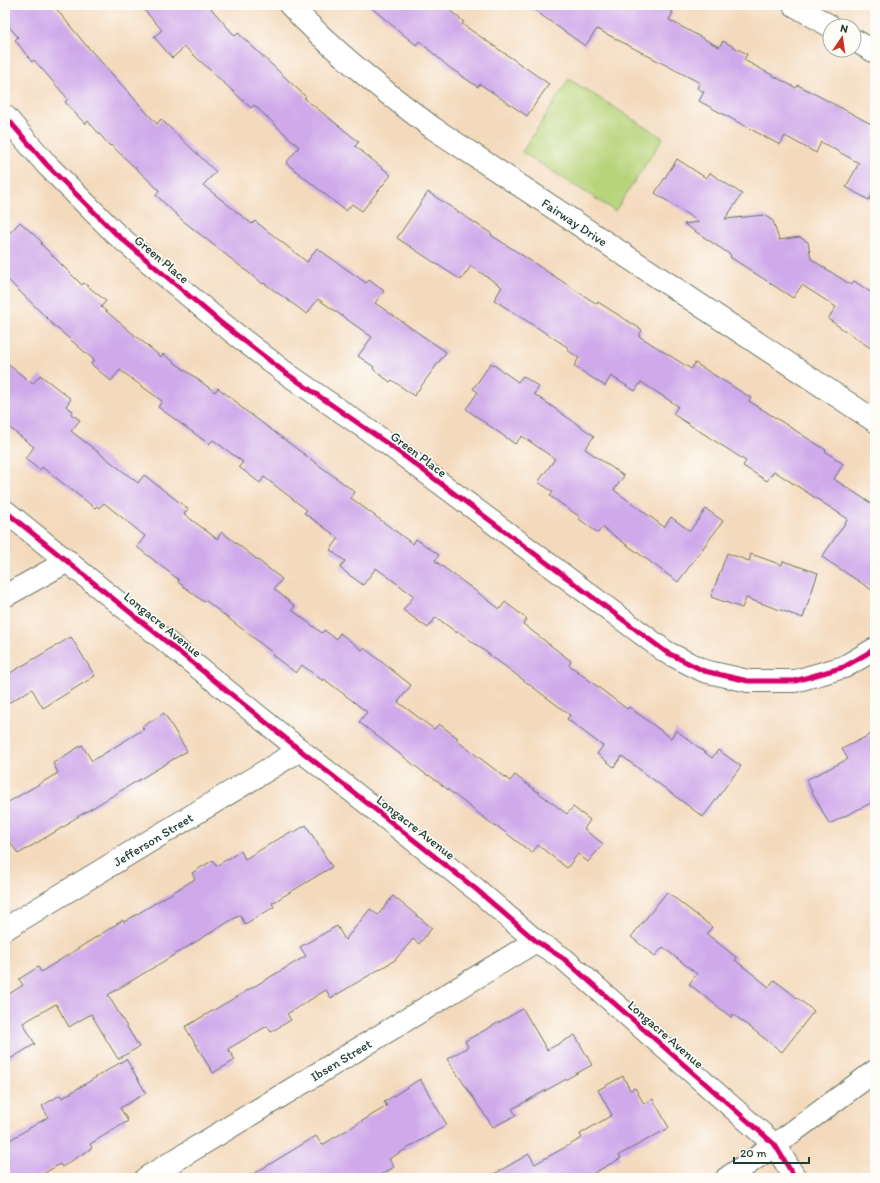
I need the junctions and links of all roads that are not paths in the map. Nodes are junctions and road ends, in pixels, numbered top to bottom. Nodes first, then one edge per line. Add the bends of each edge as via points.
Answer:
1 (290, 5) edge
2 (794, 5) edge
3 (822, 21) edge
4 (862, 45) edge
5 (875, 52) edge
6 (5, 116) edge
7 (875, 421) edge
8 (5, 511) edge
9 (68, 561) junction
10 (5, 596) edge
11 (875, 649) edge
12 (300, 750) junction
13 (5, 930) edge
14 (536, 941) junction
15 (875, 1071) edge
16 (775, 1145) junction
17 (146, 1178) edge
18 (727, 1178) edge
19 (795, 1178) edge

1 - 7 street, Fairway Drive via 312,28 390,96 434,128
2 - 3 street
4 - 5 street
6 - 11 street, Green Place via 46,165 115,233 220,322 666,652 704,670 748,681 795,681 844,667
8 - 9 street, Longacre Avenue
9 - 10 street
9 - 12 street, Longacre Avenue
12 - 13 street, Jefferson Street
12 - 14 street, Longacre Avenue via 477,890
14 - 16 street, Longacre Avenue via 564,959
14 - 17 street, Ibsen Street
15 - 16 street
16 - 18 street
16 - 19 street, Longacre Avenue

